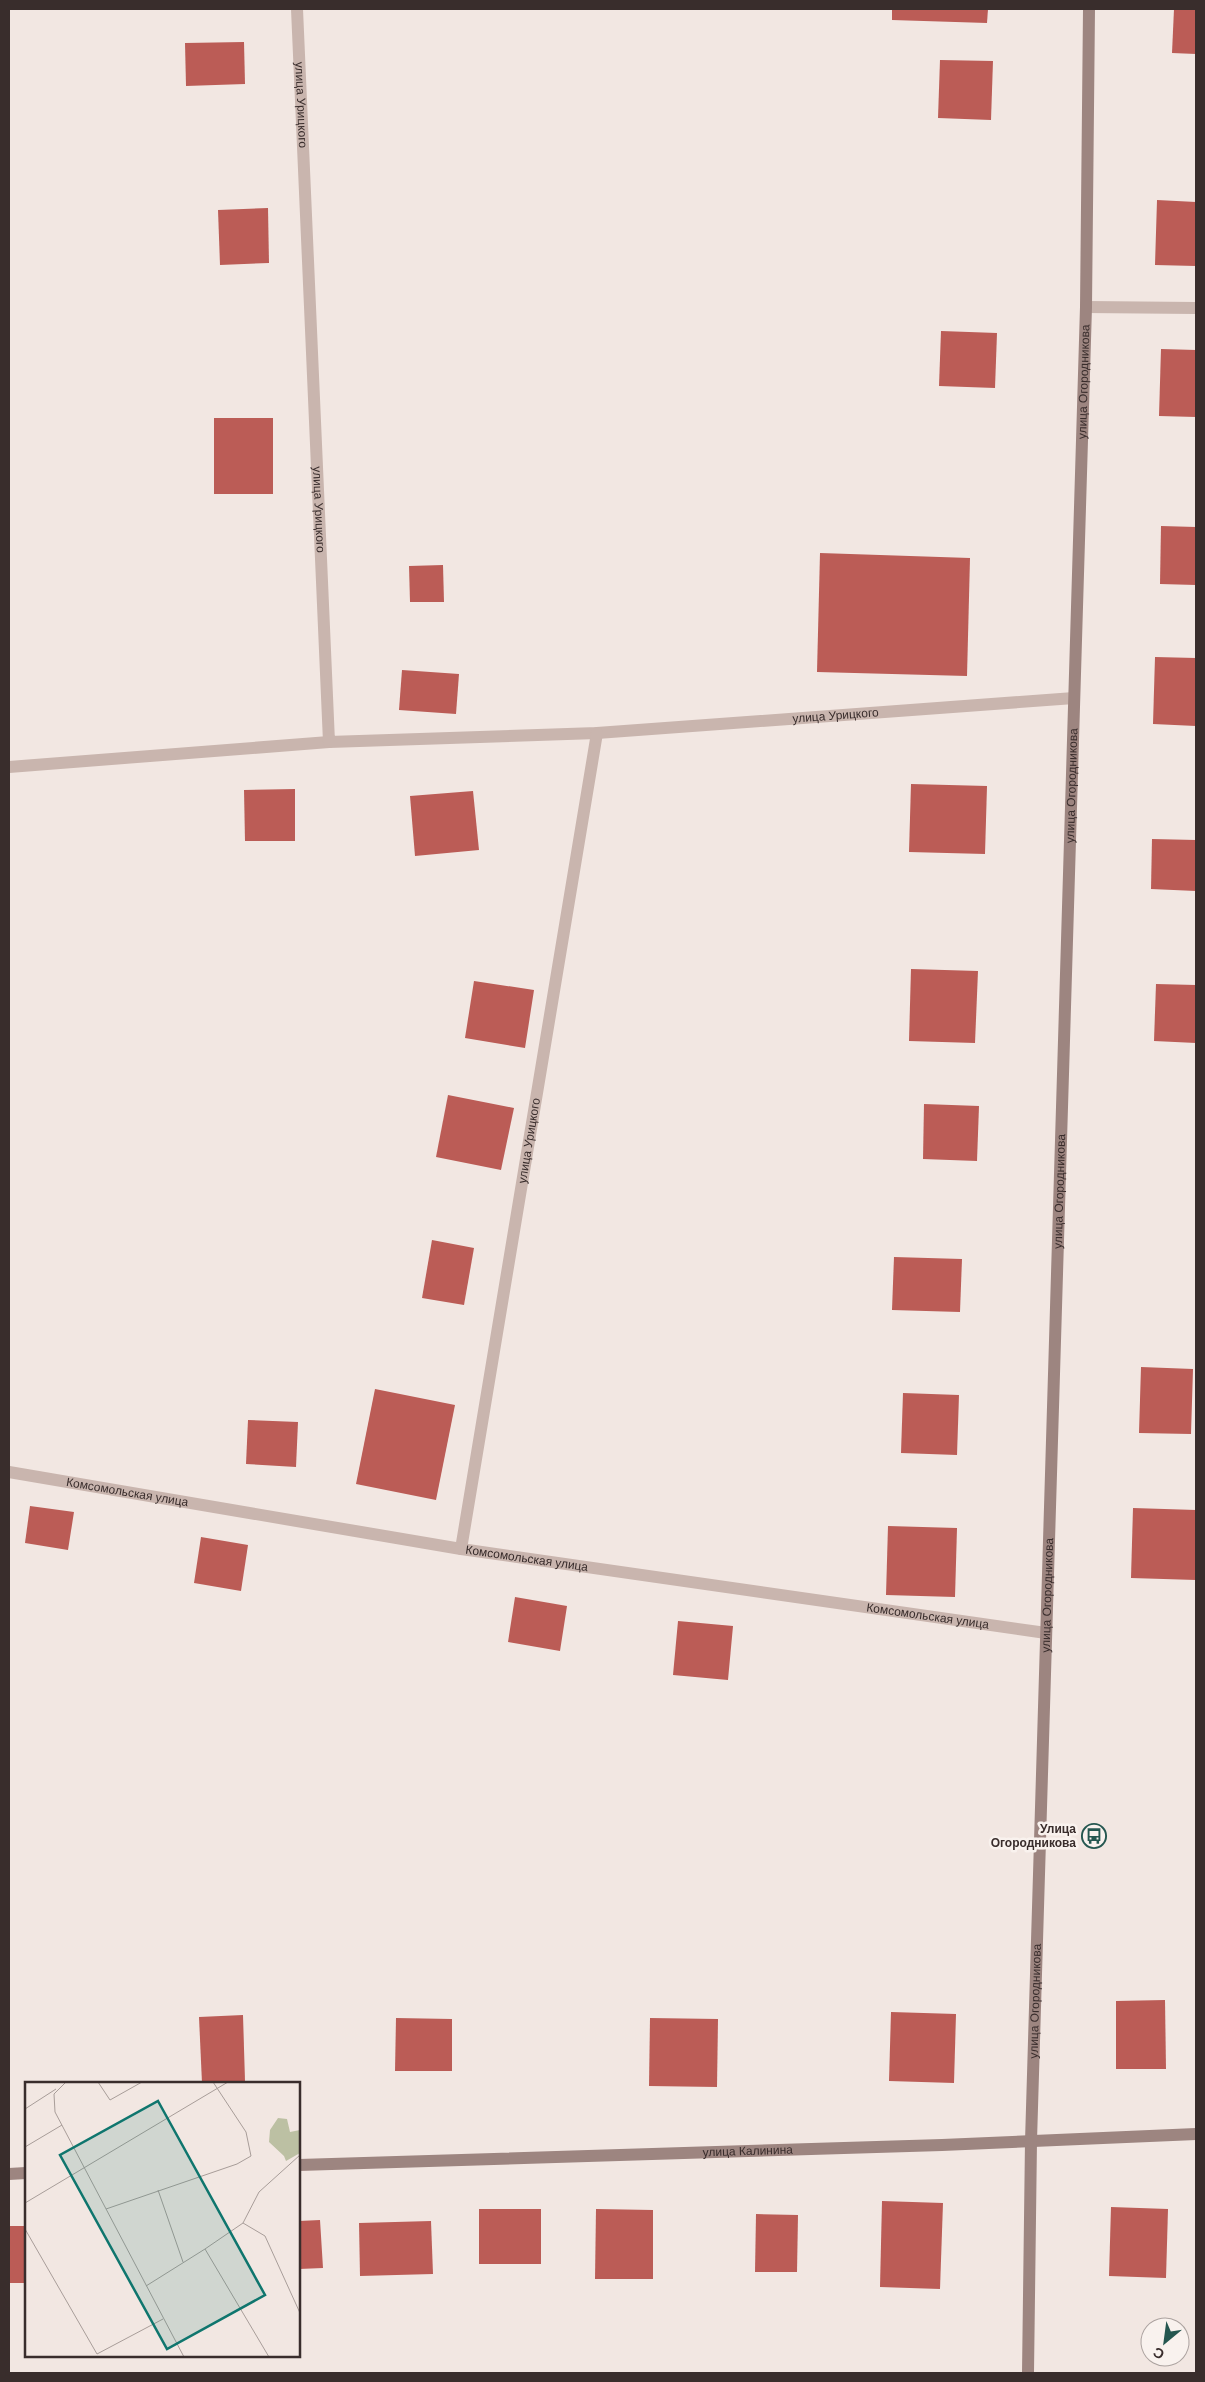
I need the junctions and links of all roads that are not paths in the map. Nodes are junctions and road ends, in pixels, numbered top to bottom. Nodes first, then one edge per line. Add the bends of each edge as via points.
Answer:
1 (297, 9) edge
2 (1089, 9) edge
3 (1086, 306) junction
4 (1196, 308) edge
5 (1074, 698) junction
6 (597, 734) junction
7 (329, 742) junction
8 (9, 767) edge
9 (9, 1472) edge
10 (461, 1549) junction
11 (1046, 1634) junction
12 (1196, 2134) edge
13 (1031, 2141) junction
14 (300, 2165) edge
15 (25, 2173) edge
16 (9, 2174) edge
17 (1028, 2373) edge

1 - 7 street, улица Урицкого
2 - 3 street, улица Огородникова
3 - 4 street
3 - 5 street, улица Огородникова
5 - 6 street, улица Урицкого
5 - 11 street, улица Огородникова
6 - 7 street, улица Урицкого
6 - 10 street, улица Урицкого
7 - 8 street
9 - 10 street, Комсомольская улица
10 - 11 street, Комсомольская улица
11 - 13 street, улица Огородникова
12 - 13 street, улица Калинина
13 - 14 street, улица Калинина
13 - 17 street, улица Огородникова
15 - 16 street

